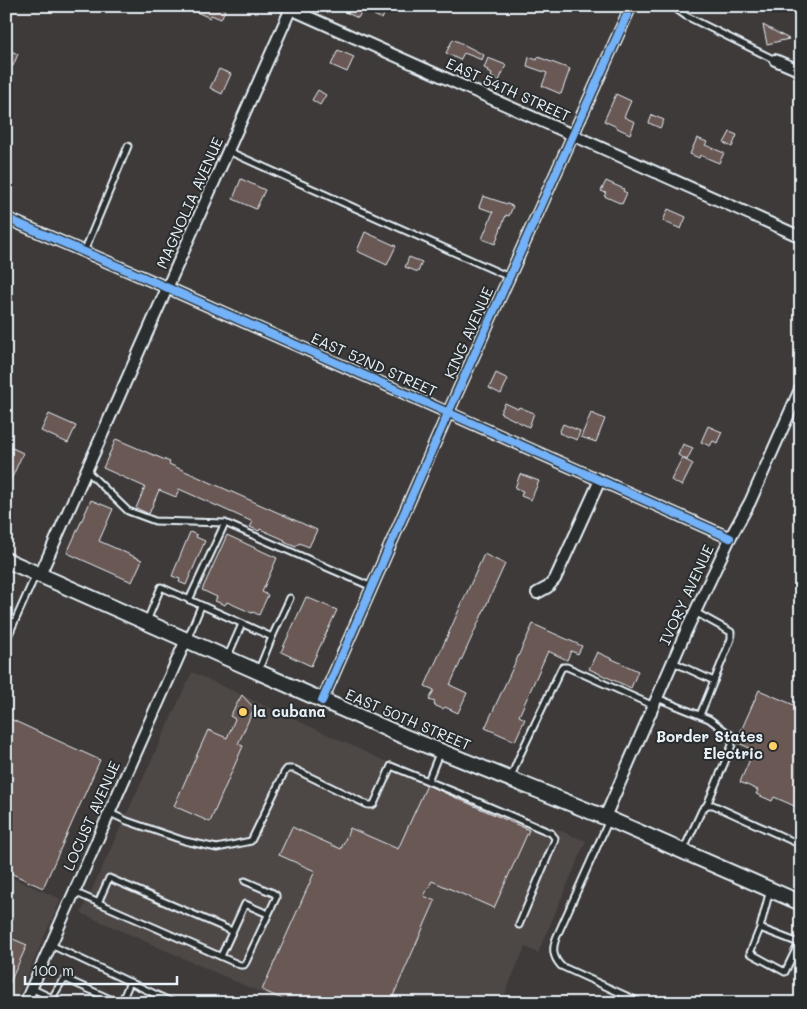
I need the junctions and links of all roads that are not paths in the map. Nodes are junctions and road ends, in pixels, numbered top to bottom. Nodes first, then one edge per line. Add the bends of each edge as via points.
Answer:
1 (631, 6) edge
2 (672, 6) edge
3 (289, 7) edge
4 (775, 60) joint
5 (801, 71) edge
6 (573, 135) junction
7 (128, 146) dead end
8 (228, 151) junction
9 (6, 218) edge
10 (801, 237) edge
11 (84, 252) junction
12 (509, 277) junction
13 (168, 288) junction
14 (801, 387) edge
15 (448, 413) junction
16 (87, 471) junction
17 (600, 480) junction
18 (224, 523) junction
19 (730, 538) junction
20 (6, 560) edge
21 (38, 574) junction
22 (372, 587) junction
23 (537, 593) dead end
24 (290, 598) dead end
25 (189, 600) junction
26 (201, 606) junction
27 (695, 612) junction
28 (146, 622) junction
29 (242, 624) junction
30 (272, 637) junction
31 (186, 640) junction
32 (6, 641) edge
33 (227, 658) junction
34 (673, 662) junction
35 (258, 672) junction
36 (714, 681) junction
37 (322, 701) junction
38 (655, 702) junction
39 (700, 715) junction
40 (440, 751) junction
41 (510, 779) junction
42 (428, 781) junction
43 (707, 805) junction
44 (110, 813) junction
45 (607, 818) junction
46 (801, 845) edge
47 (683, 851) junction
48 (246, 881) dead end
49 (770, 890) junction
50 (74, 892) junction
51 (799, 898) edge
52 (98, 903) junction
53 (268, 914) junction
54 (518, 925) dead end
55 (760, 928) junction
56 (232, 931) junction
57 (51, 945) junction
58 (221, 956) junction
59 (130, 982) junction
60 (31, 988) junction
61 (53, 1000) edge
62 (25, 1003) edge
63 (63, 1003) edge
64 (120, 1003) edge
65 (174, 1003) edge
66 (642, 1003) edge

1 - 6 street, KING AVENUE
2 - 4 lane
3 - 6 street, EAST 54TH STREET
3 - 8 street, MAGNOLIA AVENUE
4 - 5 street
6 - 10 street, EAST 54TH STREET
6 - 12 street, KING AVENUE
7 - 11 lane
8 - 12 lane
8 - 13 street, MAGNOLIA AVENUE
9 - 11 street, EAST 52ND STREET
11 - 13 street, EAST 52ND STREET
12 - 15 street, KING AVENUE
13 - 15 street, EAST 52ND STREET
13 - 16 street, MAGNOLIA AVENUE
14 - 19 street, IVORY AVENUE via 750,502
15 - 17 street, EAST 52ND STREET
15 - 22 street, KING AVENUE
16 - 18 lane via 128,511 155,521
16 - 21 street, MAGNOLIA AVENUE
17 - 19 street, EAST 52ND STREET
17 - 23 street via 555,579
18 - 22 lane
18 - 25 lane
19 - 27 street, IVORY AVENUE
20 - 21 main road, EAST 50TH STREET
21 - 28 main road, EAST 50TH STREET
21 - 32 lane
22 - 37 street, KING AVENUE
24 - 30 lane
25 - 26 lane
25 - 28 lane via 161,587
26 - 29 lane
26 - 31 lane
27 - 34 street, IVORY AVENUE
27 - 36 lane via 731,632
28 - 31 main road, EAST 50TH STREET
29 - 30 lane
29 - 33 lane
30 - 35 lane
31 - 33 main road, EAST 50TH STREET
31 - 44 street, LOCUST AVENUE
33 - 35 main road, EAST 50TH STREET
34 - 36 lane
34 - 38 street, IVORY AVENUE
35 - 37 main road, EAST 50TH STREET
36 - 39 lane
37 - 40 main road, EAST 50TH STREET
38 - 39 lane
38 - 41 lane via 563,667
38 - 45 street, IVORY AVENUE
39 - 43 lane via 731,735 732,745
40 - 41 main road, EAST 50TH STREET
40 - 42 lane
41 - 45 main road, EAST 50TH STREET
42 - 44 lane via 391,766 374,804 368,805 288,769 251,841 217,848 185,841
42 - 54 lane via 555,838
43 - 46 lane via 714,805
43 - 47 lane
44 - 50 street, LOCUST AVENUE
45 - 47 main road, EAST 50TH STREET
45 - 66 lane via 553,946 553,953 561,966
47 - 49 main road, EAST 50TH STREET
48 - 53 lane via 276,895
49 - 51 main road, EAST 50TH STREET
49 - 55 lane
50 - 52 lane
50 - 57 street, LOCUST AVENUE
52 - 56 lane via 109,878
52 - 58 lane
53 - 56 lane via 244,904
53 - 58 lane via 244,965
55 - 55 lane via 799,943 785,972 750,953
56 - 58 lane
57 - 59 lane
57 - 60 street, LOCUST AVENUE
59 - 64 lane
59 - 65 lane
60 - 61 lane
60 - 62 street, LOCUST AVENUE
61 - 63 lane
61 - 64 lane via 66,979

